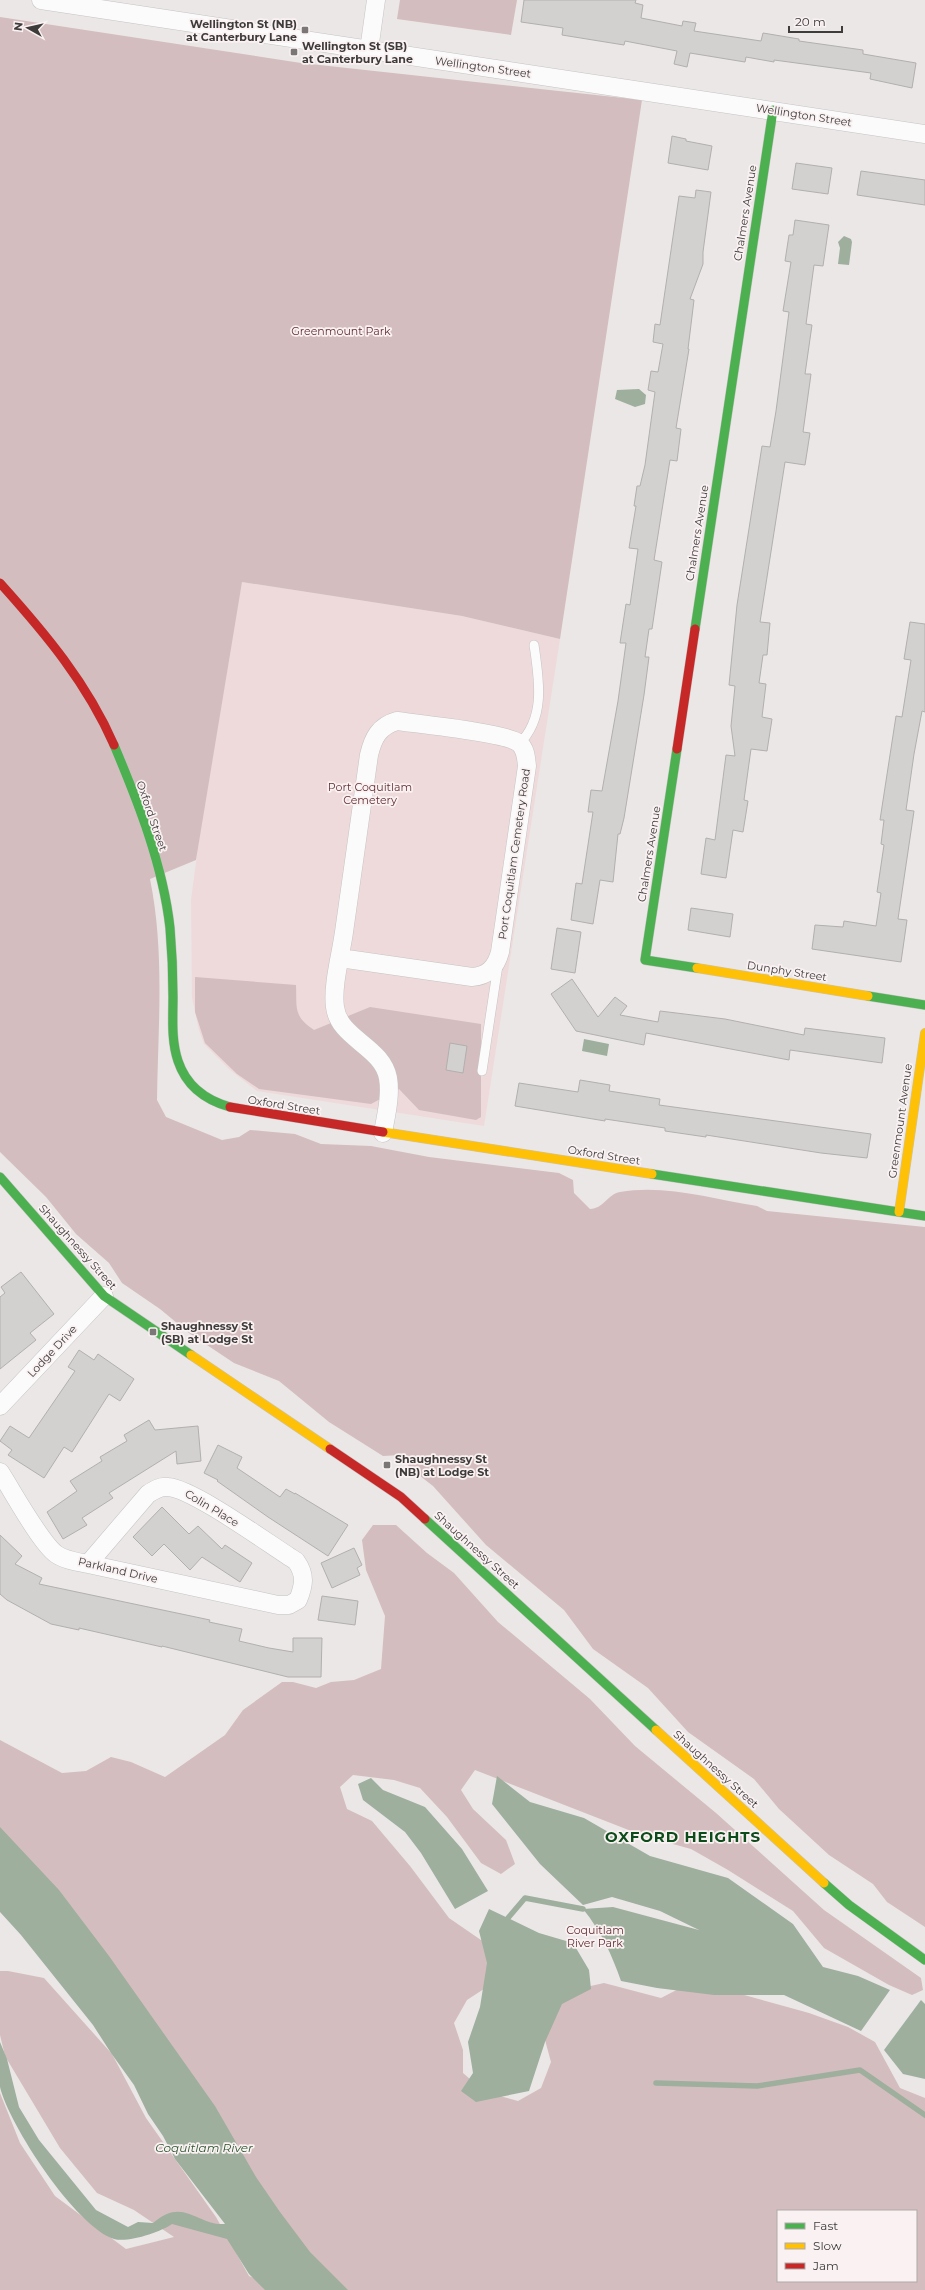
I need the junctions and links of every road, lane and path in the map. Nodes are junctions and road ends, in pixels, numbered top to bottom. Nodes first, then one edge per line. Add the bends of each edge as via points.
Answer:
1 (41, 0) edge
2 (376, 0) edge
3 (112, 5) edge
4 (370, 50) junction
5 (773, 110) junction
6 (925, 134) edge
7 (0, 583) edge
8 (534, 645) dead end
9 (519, 744) junction
10 (500, 952) junction
11 (340, 958) junction
12 (645, 960) joint
13 (925, 1005) edge
14 (925, 1033) edge
15 (482, 1070) dead end
16 (383, 1132) junction
17 (0, 1177) edge
18 (898, 1212) junction
19 (925, 1216) edge
20 (104, 1296) junction
21 (0, 1406) edge
22 (0, 1472) edge
23 (88, 1564) junction
24 (278, 1605) joint
25 (925, 1960) edge

1 - 3 street, Wellington Street
2 - 4 street
3 - 4 street, Wellington Street
4 - 5 street, Wellington Street
5 - 6 street, Wellington Street
5 - 12 street, Chalmers Avenue
7 - 16 street, Oxford Street via 79,678 100,715 131,790 163,890 171,940 175,1050 188,1081 204,1096 235,1109
8 - 9 lane via 538,674 538,704 533,729
9 - 10 street, Port Coquitlam Cemetery Road via 524,750 527,766
9 - 11 street via 500,736 397,721 379,730 369,755
10 - 11 street, Port Coquitlam Cemetery Road via 490,972 472,977
10 - 15 lane
11 - 16 street via 334,1003 337,1015 346,1029 376,1055 388,1078
12 - 13 street, Dunphy Street
14 - 18 street, Greenmount Avenue
16 - 18 street, Oxford Street
17 - 20 street, Shaughnessy Street
18 - 19 street, Oxford Street
20 - 21 street, Lodge Drive
20 - 25 street, Shaughnessy Street via 401,1497 849,1905
22 - 23 street, Parkland Drive via 53,1551 57,1555
23 - 24 street, Parkland Drive
23 - 24 street, Colin Place via 148,1494 162,1487 177,1489 189,1493 296,1561 302,1570 304,1581 298,1600 289,1605

